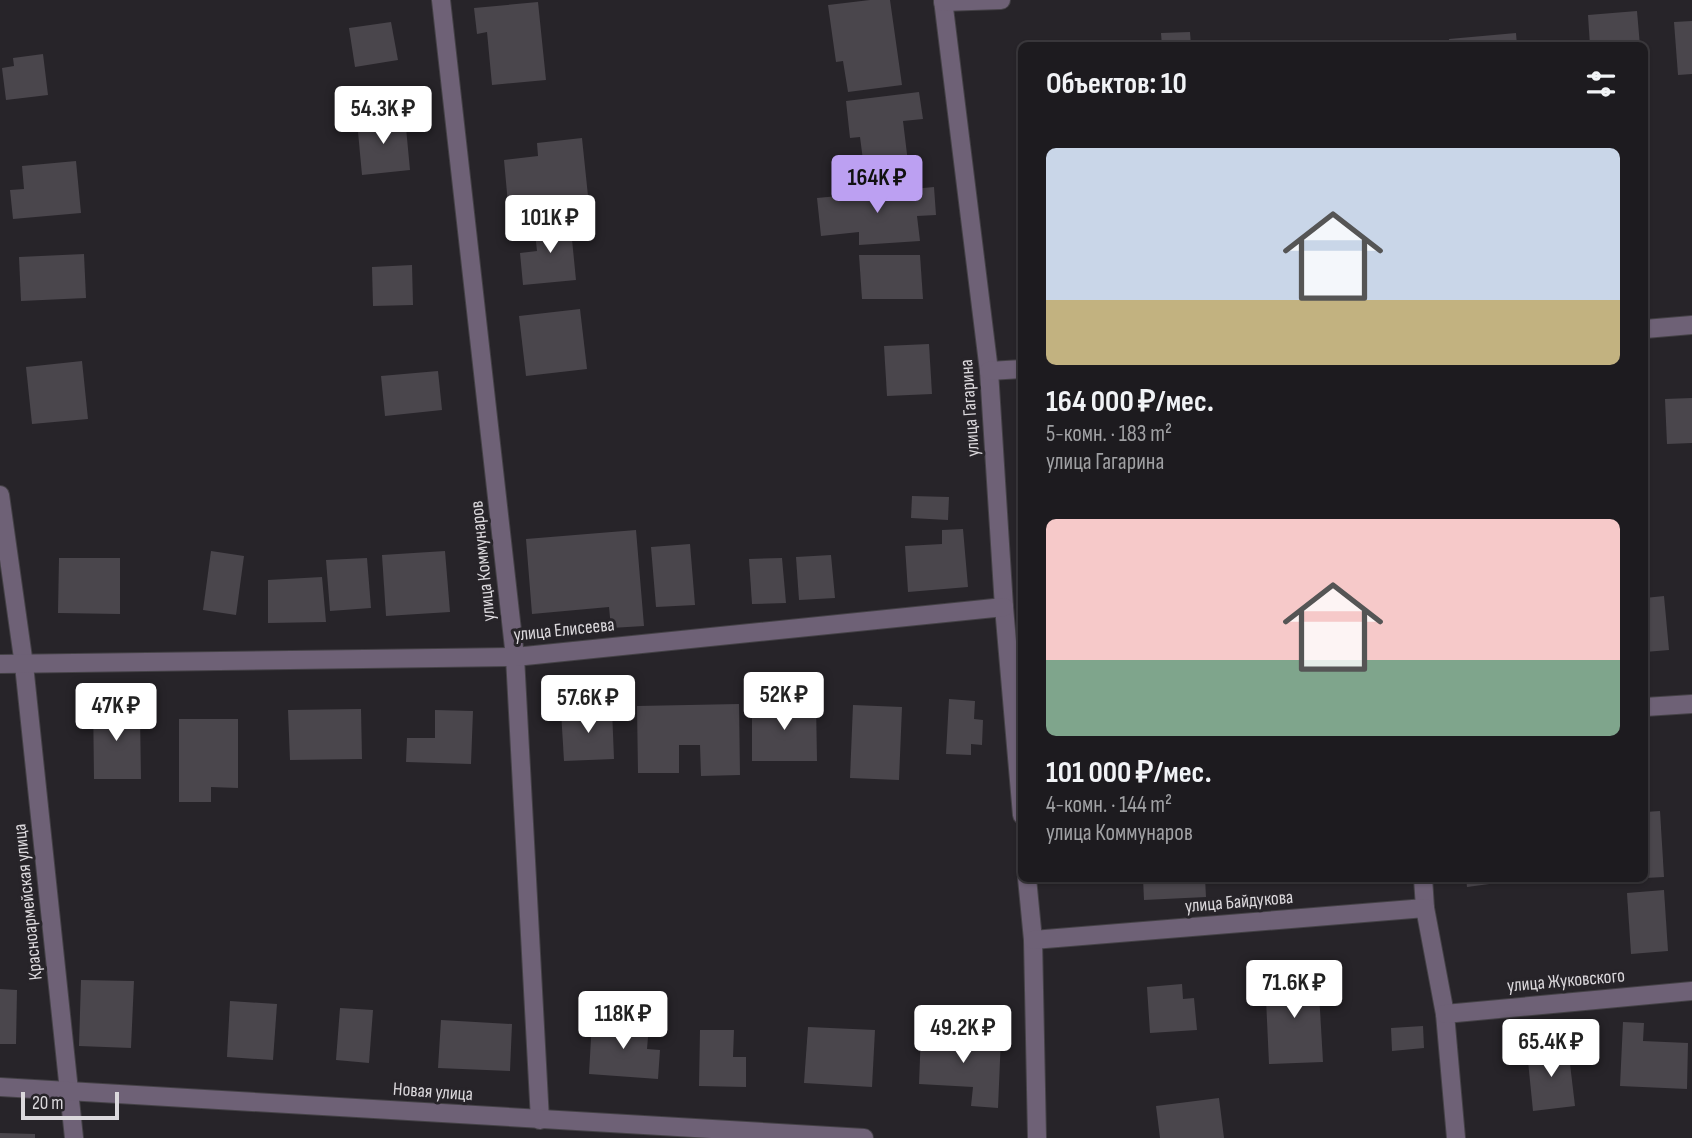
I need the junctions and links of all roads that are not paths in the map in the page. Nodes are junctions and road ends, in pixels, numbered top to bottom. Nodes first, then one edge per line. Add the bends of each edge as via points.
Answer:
1 (441, 0) edge
2 (1000, 0) edge
3 (943, 1) edge
4 (1692, 326) edge
5 (1648, 328) edge
6 (1018, 369) edge
7 (989, 371) junction
8 (0, 495) edge
9 (1004, 607) junction
10 (515, 657) junction
11 (0, 664) edge
12 (24, 665) junction
13 (1692, 704) edge
14 (1648, 707) edge
15 (1018, 769) edge
16 (1027, 882) edge
17 (1423, 882) edge
18 (1425, 908) junction
19 (1033, 940) junction
20 (1692, 990) edge
21 (1445, 1014) junction
22 (0, 1087) edge
23 (69, 1090) junction
24 (540, 1120) junction
25 (581, 1130) edge
26 (74, 1138) edge
27 (864, 1138) edge
28 (1037, 1138) edge
29 (1457, 1138) edge

1 - 10 street, улица Коммунаров
2 - 3 street
3 - 7 street, улица Гагарина
4 - 5 street
6 - 7 street
7 - 9 street, улица Гагарина
8 - 12 street, Красноармейская улица
9 - 10 street, улица Елисеева
9 - 15 street, улица Гагарина
10 - 12 street, улица Елисеева
10 - 24 street, улица Коммунаров
11 - 12 street, улица Елисеева
12 - 23 street, Красноармейская улица
13 - 14 street
16 - 19 street
17 - 18 street
18 - 19 street, улица Байдукова
18 - 21 street
19 - 28 street
20 - 21 street, улица Жуковского
21 - 29 street
22 - 23 street, Новая улица
23 - 24 street, Новая улица
23 - 26 street, Красноармейская улица
24 - 25 street, Новая улица
25 - 27 street, Новая улица

